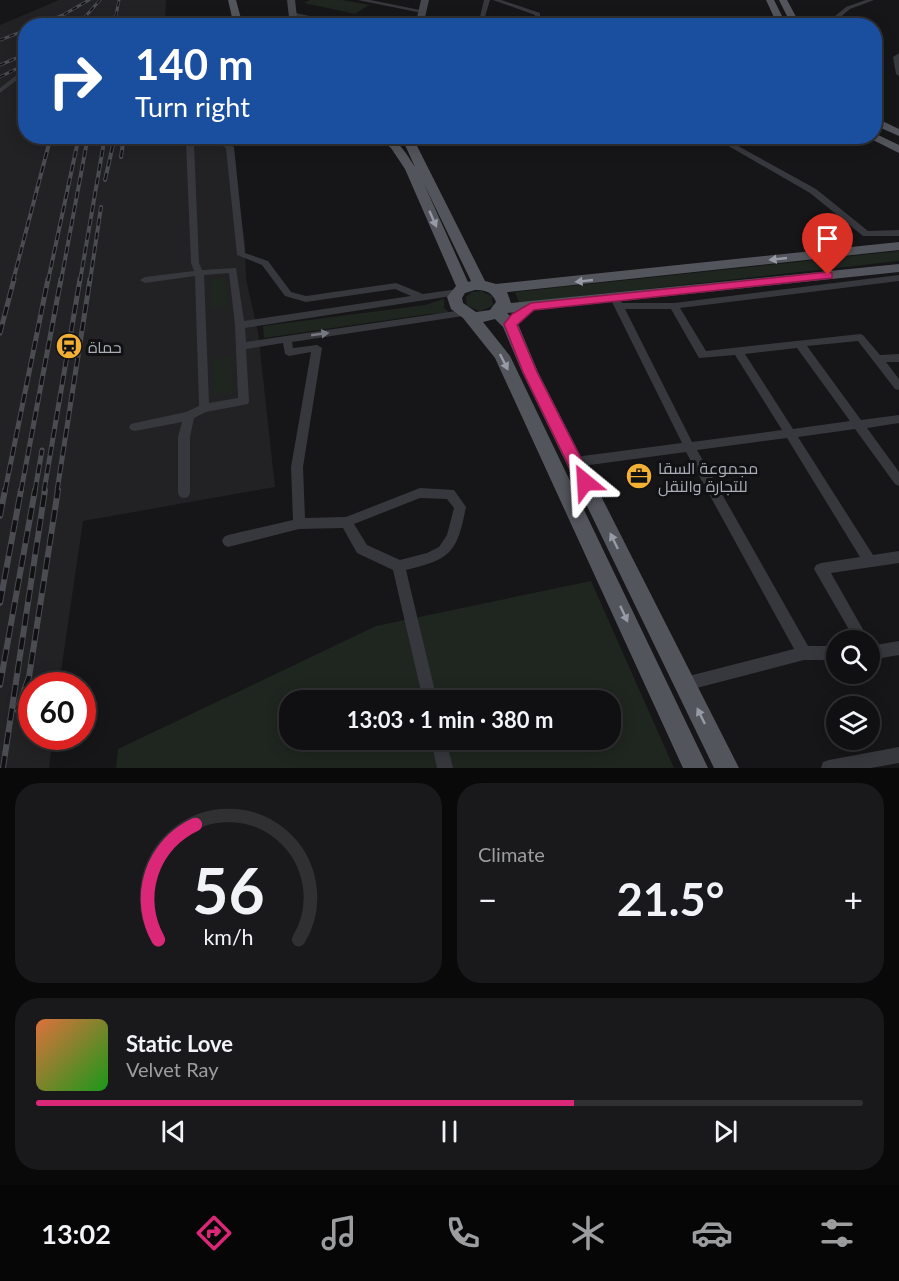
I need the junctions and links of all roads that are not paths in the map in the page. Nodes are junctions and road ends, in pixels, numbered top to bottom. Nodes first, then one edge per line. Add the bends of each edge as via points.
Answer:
1 (225, 0) edge
2 (232, 0) edge
3 (291, 0) edge
4 (362, 0) edge
5 (425, 0) edge
6 (487, 0) edge
7 (496, 0) edge
8 (770, 0) edge
9 (783, 0) edge
10 (843, 0) edge
11 (871, 0) edge
12 (848, 8) junction
13 (291, 14) junction
14 (229, 18) edge
15 (237, 18) edge
16 (292, 18) edge
17 (309, 18) edge
18 (421, 18) edge
19 (482, 18) edge
20 (538, 18) edge
21 (779, 18) edge
22 (793, 18) edge
23 (834, 18) edge
24 (898, 57) edge
25 (899, 74) edge
26 (18, 76) edge
27 (0, 91) edge
28 (882, 124) edge
29 (899, 133) edge
30 (882, 141) edge
31 (190, 144) edge
32 (227, 144) edge
33 (392, 144) edge
34 (409, 144) edge
35 (728, 144) edge
36 (899, 150) edge
37 (899, 233) edge
38 (899, 246) edge
39 (899, 268) edge
40 (199, 273) junction
41 (899, 278) edge
42 (145, 280) dead end
43 (480, 285) junction
44 (495, 289) junction
45 (461, 290) junction
46 (424, 298) junction
47 (617, 302) junction
48 (674, 306) junction
49 (466, 314) junction
50 (503, 315) junction
51 (240, 325) junction
52 (287, 339) junction
53 (800, 344) junction
54 (242, 346) junction
55 (738, 351) junction
56 (899, 358) edge
57 (877, 359) junction
58 (899, 386) edge
59 (204, 408) junction
60 (189, 416) junction
61 (899, 419) edge
62 (858, 425) junction
63 (135, 427) dead end
64 (790, 434) junction
65 (689, 447) junction
66 (575, 462) junction
67 (899, 481) edge
68 (184, 493) dead end
69 (345, 522) junction
70 (299, 524) junction
71 (228, 541) dead end
72 (899, 557) edge
73 (870, 562) junction
74 (399, 566) junction
75 (856, 630) edge
76 (899, 648) edge
77 (880, 651) edge
78 (804, 653) junction
79 (826, 653) edge
80 (685, 684) junction
81 (428, 690) edge
82 (441, 750) edge
83 (899, 755) edge
84 (445, 768) edge
85 (696, 768) edge
86 (727, 768) edge
87 (829, 768) edge

1 - 14 main road
2 - 15 main road
3 - 13 street
4 - 18 street
5 - 18 street
6 - 19 street
7 - 20 street via 538,14
8 - 21 main road
9 - 22 main road
10 - 12 street
11 - 12 street
12 - 23 street
13 - 16 street
13 - 17 street
24 - 25 street
26 - 27 street
28 - 29 main road
30 - 36 main road
31 - 40 street via 195,263
32 - 46 street via 230,147 241,255 265,264 288,294 306,299 396,286
33 -> 45 main road via 411,169
34 - 43 main road
35 - 37 street via 813,191 866,234
38 -> 44 main road
39 - 47 main road
40 - 42 street
40 - 51 street via 233,270
40 - 59 street
41 - 48 street
43 - 44 main road
43 - 45 main road
44 - 50 main road via 504,298
45 - 46 street
45 - 49 main road via 454,301
46 - 51 street
47 - 48 street
47 - 50 main road via 531,307
47 - 65 street
48 - 55 street via 703,355
49 - 50 main road
52 -> 49 street
49 -> 85 main road via 502,356
50 - 66 main road
51 - 54 street
52 - 54 street
52 - 70 street via 289,352 317,348 297,466
53 - 55 street
53 - 57 street via 860,337
53 - 62 street
54 - 59 street via 244,401
55 - 64 street
56 - 57 street
57 - 58 street
59 - 60 street
60 - 63 street
60 - 68 street via 184,437
61 - 62 street
62 - 64 street
62 - 67 street
64 - 65 street
64 - 73 street
65 - 66 street
65 - 78 street
80 -> 66 main road
69 - 70 street
69 - 74 street via 362,549
69 - 74 street via 420,493 450,494 460,507 454,538 440,555
70 - 71 street
72 - 73 street
73 - 75 street via 821,569
74 - 81 street
76 - 77 street
78 - 79 street
78 - 80 street
86 -> 80 main road
82 - 84 street
83 - 87 street

